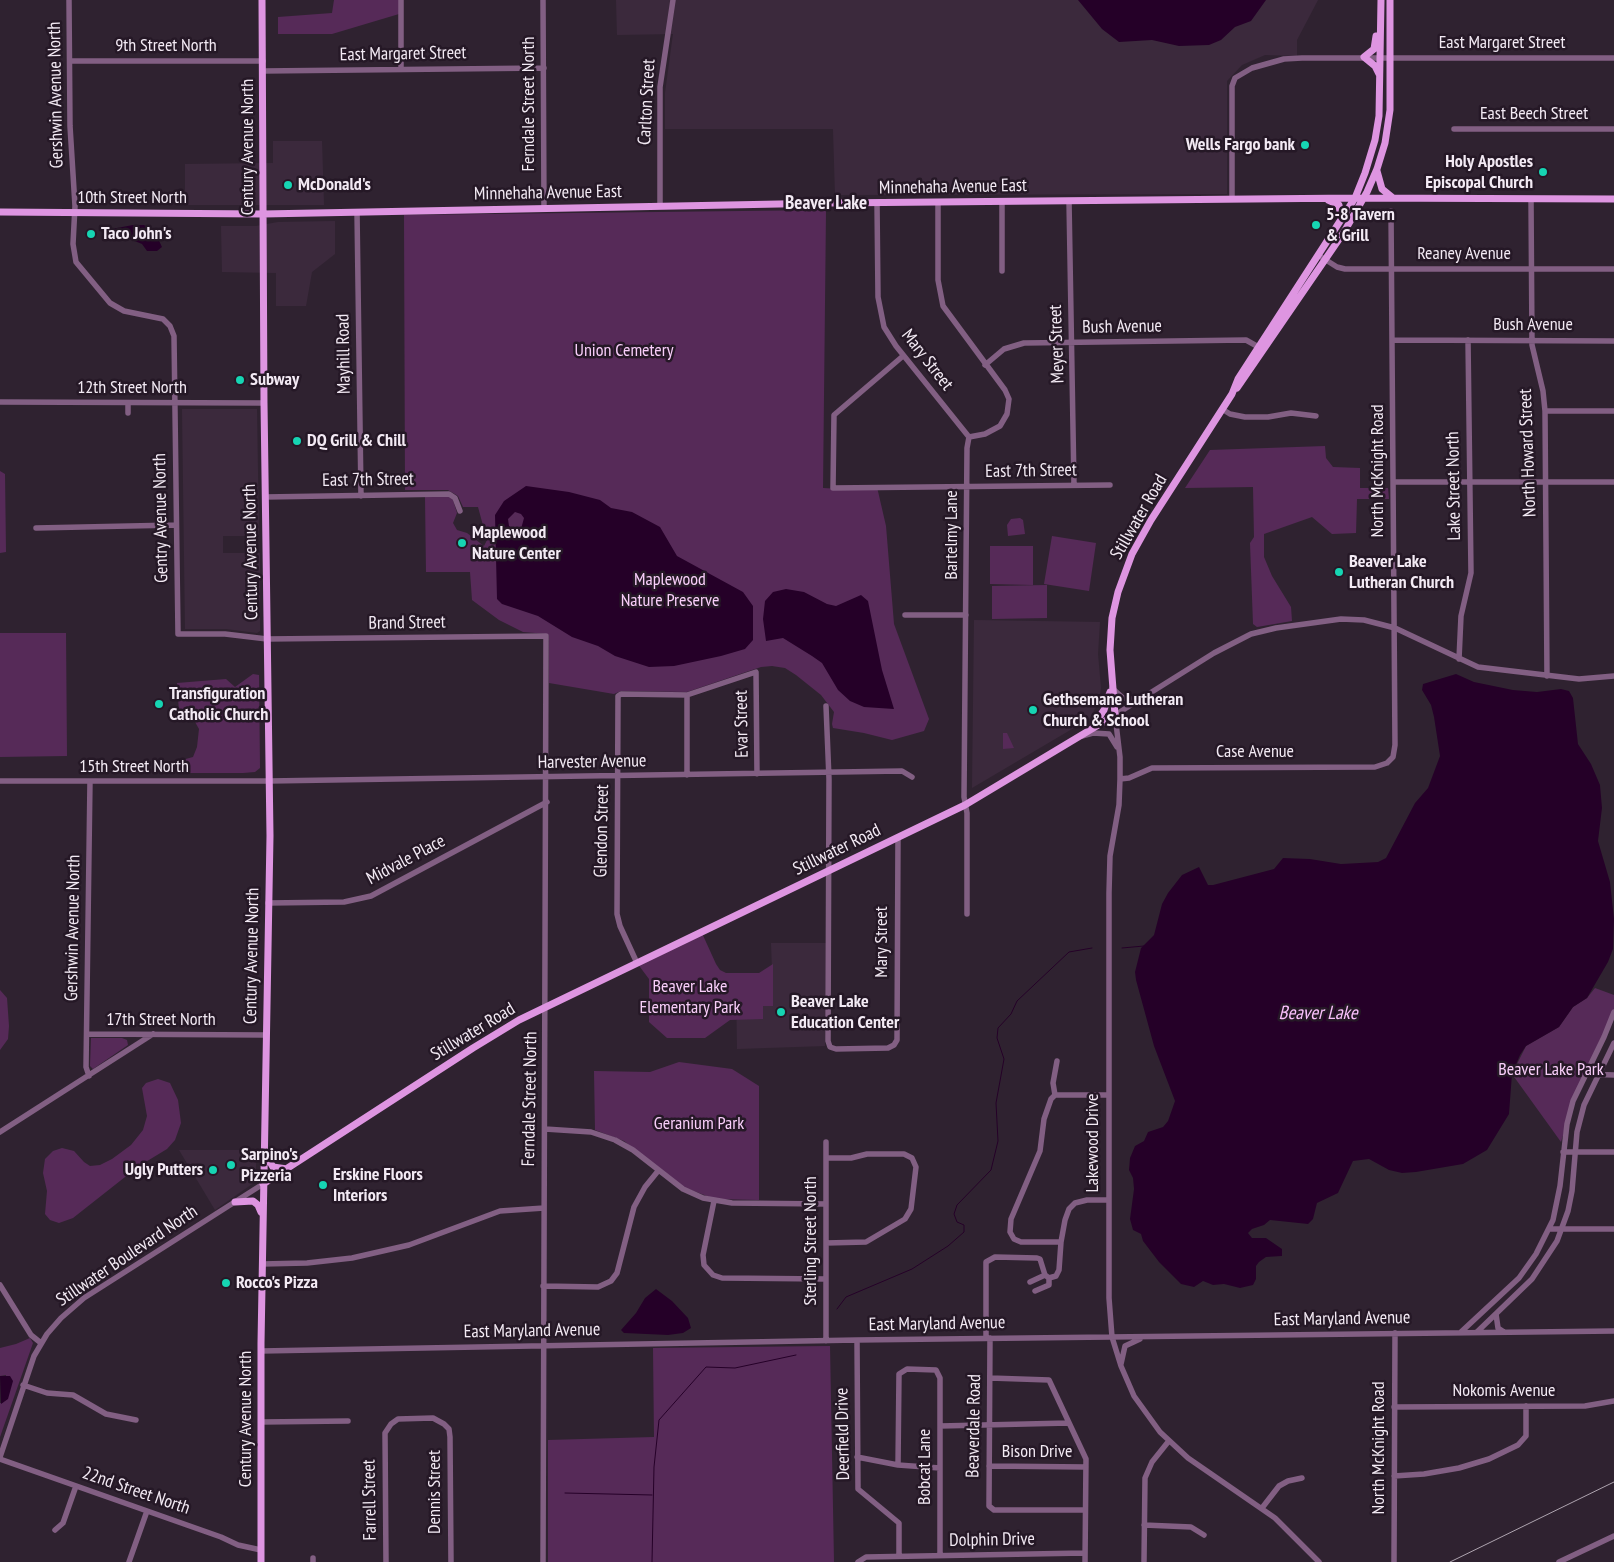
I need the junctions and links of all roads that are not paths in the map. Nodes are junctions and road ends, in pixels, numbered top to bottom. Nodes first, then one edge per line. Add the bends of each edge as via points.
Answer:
1 (69, 0) edge
2 (262, 0) edge
3 (401, 0) edge
4 (544, 0) edge
5 (673, 0) edge
6 (1381, 0) edge
7 (1390, 0) edge
8 (1380, 19) junction
9 (1364, 57) junction
10 (1380, 57) junction
11 (1390, 57) junction
12 (1614, 58) edge
13 (70, 61) junction
14 (263, 61) junction
15 (544, 68) junction
16 (401, 69) junction
17 (263, 72) junction
18 (1381, 81) junction
19 (1454, 129) dead end
20 (1614, 129) edge
21 (1377, 169) junction
22 (1232, 188) junction
23 (1323, 198) junction
24 (1355, 198) junction
25 (1364, 198) junction
26 (1394, 198) junction
27 (1531, 199) junction
28 (1614, 199) edge
29 (1223, 200) junction
30 (1232, 200) junction
31 (1069, 201) junction
32 (938, 202) junction
33 (1002, 202) junction
34 (877, 203) junction
35 (660, 206) junction
36 (544, 208) junction
37 (1391, 211) dead end
38 (0, 212) edge
39 (357, 212) junction
40 (74, 213) junction
41 (263, 214) junction
42 (1341, 220) junction
43 (1318, 255) junction
44 (1326, 260) junction
45 (1392, 269) junction
46 (1532, 269) junction
47 (1614, 269) edge
48 (1002, 271) dead end
49 (1392, 340) junction
50 (1468, 340) junction
51 (1532, 340) junction
52 (1614, 341) edge
53 (1072, 342) junction
54 (1261, 349) junction
55 (903, 356) junction
56 (986, 365) junction
57 (0, 402) edge
58 (128, 403) junction
59 (175, 403) junction
60 (264, 403) junction
61 (1222, 409) junction
62 (1545, 411) junction
63 (1614, 411) edge
64 (128, 413) dead end
65 (1316, 416) dead end
66 (969, 437) junction
67 (1393, 482) junction
68 (1469, 482) junction
69 (1545, 482) junction
70 (1614, 482) edge
71 (1074, 485) junction
72 (1110, 485) dead end
73 (967, 487) junction
74 (361, 496) junction
75 (265, 497) junction
76 (460, 511) dead end
77 (176, 525) junction
78 (36, 528) dead end
79 (906, 615) dead end
80 (966, 615) junction
81 (1395, 628) junction
82 (178, 634) joint
83 (546, 636) joint
84 (267, 639) junction
85 (1458, 660) junction
86 (1547, 676) junction
87 (1614, 676) edge
88 (1111, 687) junction
89 (687, 695) junction
90 (1140, 700) junction
91 (826, 706) dead end
92 (1115, 715) junction
93 (1089, 731) junction
94 (1078, 737) junction
95 (1120, 754) junction
96 (1390, 760) joint
97 (828, 772) junction
98 (757, 774) junction
99 (687, 775) junction
100 (618, 776) junction
101 (547, 777) junction
102 (912, 777) dead end
103 (1120, 779) junction
104 (0, 781) edge
105 (90, 781) junction
106 (269, 781) junction
107 (547, 802) junction
108 (965, 805) junction
109 (898, 837) junction
110 (830, 870) junction
111 (268, 903) junction
112 (967, 914) dead end
113 (637, 963) junction
114 (546, 1007) junction
115 (1614, 1012) edge
116 (87, 1034) junction
117 (153, 1034) junction
118 (266, 1035) junction
119 (1614, 1043) edge
120 (1057, 1061) dead end
121 (1586, 1074) junction
122 (1598, 1075) junction
123 (1614, 1075) edge
124 (89, 1076) junction
125 (1055, 1095) junction
126 (1108, 1095) junction
127 (545, 1129) junction
128 (0, 1132) edge
129 (826, 1142) dead end
130 (264, 1148) junction
131 (1563, 1152) junction
132 (1575, 1152) junction
133 (1614, 1152) edge
134 (826, 1158) junction
135 (288, 1168) junction
136 (658, 1171) junction
137 (263, 1184) junction
138 (1108, 1200) junction
139 (714, 1201) junction
140 (235, 1202) junction
141 (826, 1204) junction
142 (544, 1208) junction
143 (263, 1217) junction
144 (1549, 1229) junction
145 (1562, 1229) junction
146 (1614, 1229) edge
147 (1060, 1242) junction
148 (826, 1244) junction
149 (262, 1264) junction
150 (1047, 1277) junction
151 (826, 1278) junction
152 (1030, 1282) dead end
153 (0, 1285) edge
154 (543, 1286) junction
155 (1035, 1291) dead end
156 (1496, 1314) junction
157 (1614, 1331) edge
158 (1461, 1332) junction
159 (1477, 1332) junction
160 (1504, 1332) junction
161 (1395, 1333) junction
162 (1112, 1337) junction
163 (1149, 1337) junction
164 (988, 1338) junction
165 (826, 1340) junction
166 (857, 1340) junction
167 (41, 1342) junction
168 (543, 1345) junction
169 (261, 1351) junction
170 (1121, 1366) junction
171 (990, 1378) junction
172 (23, 1385) junction
173 (1614, 1401) edge
174 (1526, 1406) junction
175 (1394, 1407) junction
176 (136, 1420) dead end
177 (348, 1421) dead end
178 (261, 1422) junction
179 (989, 1423) junction
180 (1069, 1423) junction
181 (444, 1424) joint
182 (940, 1426) junction
183 (1168, 1442) junction
184 (857, 1456) junction
185 (0, 1458) edge
186 (898, 1465) junction
187 (989, 1466) junction
188 (1086, 1467) junction
189 (940, 1468) junction
190 (1394, 1476) junction
191 (1302, 1478) dead end
192 (76, 1486) junction
193 (1262, 1508) junction
194 (147, 1510) junction
195 (1085, 1510) junction
196 (1144, 1525) junction
197 (55, 1530) dead end
198 (1204, 1534) dead end
199 (1614, 1536) edge
200 (261, 1550) junction
201 (1085, 1553) junction
202 (940, 1555) junction
203 (987, 1555) junction
204 (898, 1556) junction
205 (1144, 1560) dead end
206 (129, 1562) edge
207 (261, 1562) edge
208 (386, 1562) edge
209 (450, 1562) edge
210 (543, 1562) edge
211 (858, 1562) edge
212 (987, 1562) edge
213 (1085, 1562) edge
214 (1320, 1562) edge
215 (1394, 1562) edge
216 (1559, 1562) edge

1 - 13 street, Gershwin Avenue North
2 - 14 main road, Century Avenue North
3 - 16 street
4 - 15 street, Ferndale Street North
5 - 35 street, Carlton Street via 660,87
6 - 8 main road
7 - 11 main road, Stillwater Road
8 - 9 main road via 1374,49
8 - 10 main road
9 - 10 street, East Margaret Street
9 - 18 main road via 1375,66
9 - 22 street via 1284,59 1252,68 1235,78 1232,92
10 - 11 street, East Margaret Street
10 - 18 main road
11 - 12 street, East Margaret Street
11 - 21 main road, Stillwater Road via 1389,116
13 - 14 street, 9th Street North
13 - 40 street, Gershwin Avenue North
14 - 17 main road, Century Avenue North
15 - 16 street, East Margaret Street
15 - 36 street, Ferndale Street North
16 - 17 street, East Margaret Street
17 - 41 main road, Century Avenue North
18 - 24 main road via 1375,140
19 - 20 street, East Beech Street
21 - 25 main road, Stillwater Road
21 - 26 main road via 1382,188
22 - 29 street
22 - 30 street
23 - 24 main road, Minnehaha Avenue East
23 - 30 main road, Minnehaha Avenue East
23 - 42 main road via 1339,205
24 - 25 main road, Minnehaha Avenue East
24 - 42 main road, Stillwater Road
25 - 26 main road, Minnehaha Avenue East
25 - 44 main road, Stillwater Road
26 - 27 main road, Minnehaha Avenue East
27 - 28 main road, Minnehaha Avenue East
27 - 46 street, North Howard Street
29 - 30 main road, Minnehaha Avenue East
29 - 31 main road, Minnehaha Avenue East
31 - 33 main road, Minnehaha Avenue East
31 - 53 street, Meyer Street
32 - 33 main road, Minnehaha Avenue East
32 - 34 main road, Minnehaha Avenue East
32 - 56 street via 940,298 947,313
33 - 48 street
34 - 35 main road, Minnehaha Avenue East
34 - 55 street, Mary Street via 879,307 886,332
35 - 36 main road, Minnehaha Avenue East
36 - 39 main road, Minnehaha Avenue East
37 - 45 street, North McKnight Road
38 - 40 main road, 10th Street North
39 - 41 main road, Minnehaha Avenue East
39 - 74 street, Mayhill Road
40 - 41 main road, 10th Street North
40 - 59 street, Gershwin Avenue North via 73,244 76,262 82,272 110,303 124,311 155,316 170,326 176,354
41 - 60 main road, Century Avenue North
42 - 43 main road, Stillwater Road
43 - 44 street, Reaney Avenue
43 - 54 main road, Stillwater Road
44 - 45 street, Reaney Avenue via 1345,269
44 - 54 main road, Stillwater Road
45 - 46 street, Reaney Avenue
45 - 49 street, North McKnight Road
46 - 47 street, Reaney Avenue
46 - 51 street, North Howard Street
49 - 50 street, Bush Avenue
49 - 67 street, North McKnight Road
50 - 51 street, Bush Avenue
50 - 68 street, Lake Street North
51 - 52 street, Bush Avenue
51 - 62 street, North Howard Street
53 - 54 street, Bush Avenue via 1246,340
53 - 56 street, Bush Avenue via 1017,344 1004,349
53 - 71 street, Meyer Street
54 - 61 main road, Stillwater Road
55 - 66 street, Mary Street
55 - 73 street, East 7th Street via 834,415 833,488
56 - 66 street via 1007,394 1009,409 1005,419 994,430
57 - 58 street, 12th Street North
58 - 59 street, 12th Street North
58 - 64 street
59 - 60 street, 12th Street North
59 - 77 street, Gentry Avenue North
60 - 75 main road, Century Avenue North
61 - 65 street via 1245,417 1290,413
61 - 88 main road, Stillwater Road via 1151,520 1126,568 1112,618
62 - 63 street
62 - 69 street, North Howard Street
66 - 73 street, Bartelmy Lane
67 - 68 street
67 - 81 street, North McKnight Road
68 - 69 street
68 - 85 street, Lake Street North via 1471,574 1460,626
69 - 70 street
69 - 86 street, North Howard Street
71 - 72 street, East 7th Street
71 - 73 street, East 7th Street
73 - 80 street, Bartelmy Lane
74 - 75 street, East 7th Street
74 - 76 street, East 7th Street via 449,494 456,498
75 - 84 main road, Century Avenue North
77 - 78 street
77 - 82 street, Gentry Avenue North
79 - 80 street
80 - 108 street, Bartelmy Lane
81 - 85 street
81 - 90 street via 1364,620 1341,619 1264,631 1227,646
81 - 96 street, North McKnight Road via 1395,745
82 - 84 street, Brand Street via 225,634
83 - 84 street, Brand Street
83 - 101 street, Ferndale Street North
84 - 106 main road, Century Avenue North
85 - 86 street via 1478,667
86 - 87 street via 1579,679
88 - 90 street via 1123,698
88 - 92 main road, Stillwater Road
88 - 93 main road via 1104,710
89 - 98 street, Evar Street via 756,672
89 - 99 street
89 - 100 street, Glendon Street via 618,696
90 - 92 street
91 - 97 street
92 - 93 main road, Stillwater Road
92 - 95 street, Lakewood Drive
93 - 94 main road, Stillwater Road
94 - 95 street via 1109,734
94 - 108 main road, Stillwater Road
95 - 103 street, Lakewood Drive
96 - 103 street, Case Avenue via 1382,766 1370,767 1152,768
97 - 98 street, Harvester Avenue
97 - 102 street, Harvester Avenue via 904,771
97 - 110 street
98 - 99 street, Harvester Avenue
99 - 100 street, Harvester Avenue
100 - 101 street, Harvester Avenue
100 - 113 street, Glendon Street via 617,914
101 - 106 street, Harvester Avenue
101 - 107 street, Ferndale Street North
103 - 126 street, Lakewood Drive via 1108,893
104 - 105 street, 15th Street North
105 - 106 street, 15th Street North
105 - 116 street, Gershwin Avenue North
106 - 111 main road, Century Avenue North
107 - 111 street, Midvale Place via 371,896 344,902
107 - 114 street, Ferndale Street North
108 - 109 main road, Stillwater Road
108 - 112 street, Bartelmy Lane
109 - 110 main road, Stillwater Road
109 - 110 street, Mary Street via 894,1046 836,1050 830,1047
110 - 113 main road, Stillwater Road
111 - 118 main road, Century Avenue North
113 - 114 main road, Stillwater Road
114 - 127 street, Ferndale Street North
114 - 135 main road, Stillwater Road via 473,1048
115 - 121 street
116 - 117 street, 17th Street North
116 - 124 street, Gershwin Avenue North via 86,1068
117 - 118 street, 17th Street North
117 - 124 street
118 - 130 main road, Century Avenue North
119 - 122 street
120 - 125 street via 1053,1083
121 - 122 street
121 - 131 street via 1572,1101
122 - 123 street
122 - 132 street via 1584,1106
124 - 128 street
125 - 126 street
125 - 147 street via 1044,1119 1040,1151 1009,1226 1014,1239 1021,1242
126 - 138 street, Lakewood Drive
127 - 136 street via 580,1130 611,1138 633,1150
127 - 142 street, Ferndale Street North
129 - 134 street, Sterling Street North
130 - 135 main road via 271,1166
130 - 137 main road, Century Avenue North
131 - 132 street
131 - 144 street via 1560,1186
132 - 133 street
132 - 145 street via 1572,1191
134 - 141 street, Sterling Street North
134 - 148 street via 904,1154 912,1158 916,1167 911,1209 905,1219 866,1242
135 - 137 main road, Stillwater Road
136 - 139 street via 683,1189
136 - 154 street via 644,1187 634,1207 617,1272 611,1281 598,1287
137 - 140 street, Stillwater Boulevard North
137 - 143 main road, Century Avenue North
138 - 147 street via 1075,1203 1065,1220
138 - 162 street, Lakewood Drive
139 - 141 street
139 - 151 street via 703,1260 709,1272 722,1278
140 - 143 main road via 254,1202
140 - 167 street, Stillwater Boulevard North via 79,1302 59,1319
141 - 148 street, Sterling Street North
142 - 149 street via 500,1211 434,1237 357,1256 307,1263
142 - 154 street, Ferndale Street North
143 - 149 main road, Century Avenue North
144 - 145 street
144 - 158 street via 1519,1278
145 - 146 street
145 - 156 street via 1532,1279
147 - 150 street via 1059,1270 1056,1276
148 - 151 street, Sterling Street North
149 - 169 main road, Century Avenue North
150 - 152 street
150 - 155 street via 1049,1285
150 - 164 street, Beaverdale Road via 1040,1259 988,1259 984,1265
151 - 165 street, Sterling Street North
153 - 167 street via 31,1334
154 - 168 street, Ferndale Street North
156 - 159 street
156 - 160 street via 1498,1328
157 - 160 street, East Maryland Avenue
158 - 159 street, East Maryland Avenue
158 - 161 street, East Maryland Avenue
159 - 160 street, East Maryland Avenue
161 - 163 street, East Maryland Avenue
161 - 175 street, North McKnight Road
162 - 163 street, East Maryland Avenue
162 - 164 street, East Maryland Avenue
162 - 170 street, Lakewood Drive
163 - 170 street via 1126,1345
164 - 166 street, East Maryland Avenue
164 - 171 street, Beaverdale Road
165 - 166 street, East Maryland Avenue
165 - 168 street, East Maryland Avenue
166 - 184 street, Deerfield Drive
167 - 172 street, Stillwater Boulevard North
168 - 169 street, East Maryland Avenue
168 - 210 street, Ferndale Street North
169 - 178 main road, Century Avenue North
170 - 183 street, Lakewood Drive via 1134,1396
171 - 179 street, Beaverdale Road
171 - 180 street via 1049,1380
172 - 176 street via 46,1393 73,1395 115,1418
172 - 185 street, Stillwater Boulevard North
173 - 174 street, Nokomis Avenue via 1590,1406
174 - 175 street, Nokomis Avenue
174 - 190 street via 1526,1436 1518,1445 1489,1459 1459,1468
175 - 190 street, North McKnight Road
177 - 178 street
178 - 200 main road, Century Avenue North
179 - 180 street
179 - 182 street
179 - 187 street, Beaverdale Road
180 - 188 street via 1086,1459
181 - 208 street, Farrell Street via 434,1418 398,1419 388,1428 384,1438
181 - 209 street, Dennis Street via 450,1437
182 - 186 street, Bobcat Lane via 938,1372 907,1369 899,1374
182 - 189 street, Bobcat Lane
183 - 193 street, Lakewood Drive
183 - 196 street via 1152,1462 1145,1478
184 - 186 street
184 - 204 street, Deerfield Drive via 858,1489 899,1523
185 - 192 street, 22nd Street North
186 - 189 street
187 - 188 street, Bison Drive
187 - 195 street, Beaverdale Road via 988,1504 994,1510
188 - 195 street
189 - 202 street, Bobcat Lane
190 - 215 street, North McKnight Road
191 - 193 street via 1283,1483
192 - 194 street, 22nd Street North
192 - 197 street via 63,1522
193 - 214 street, Lakewood Drive
194 - 200 street, 22nd Street North via 238,1545
194 - 206 street
195 - 201 street
196 - 198 street via 1191,1527
196 - 205 street
199 - 216 street
200 - 207 main road, Century Avenue North
201 - 203 street, Dolphin Drive
201 - 213 street
202 - 203 street, Dolphin Drive
202 - 204 street, Dolphin Drive
203 - 212 street
204 - 211 street via 866,1556

